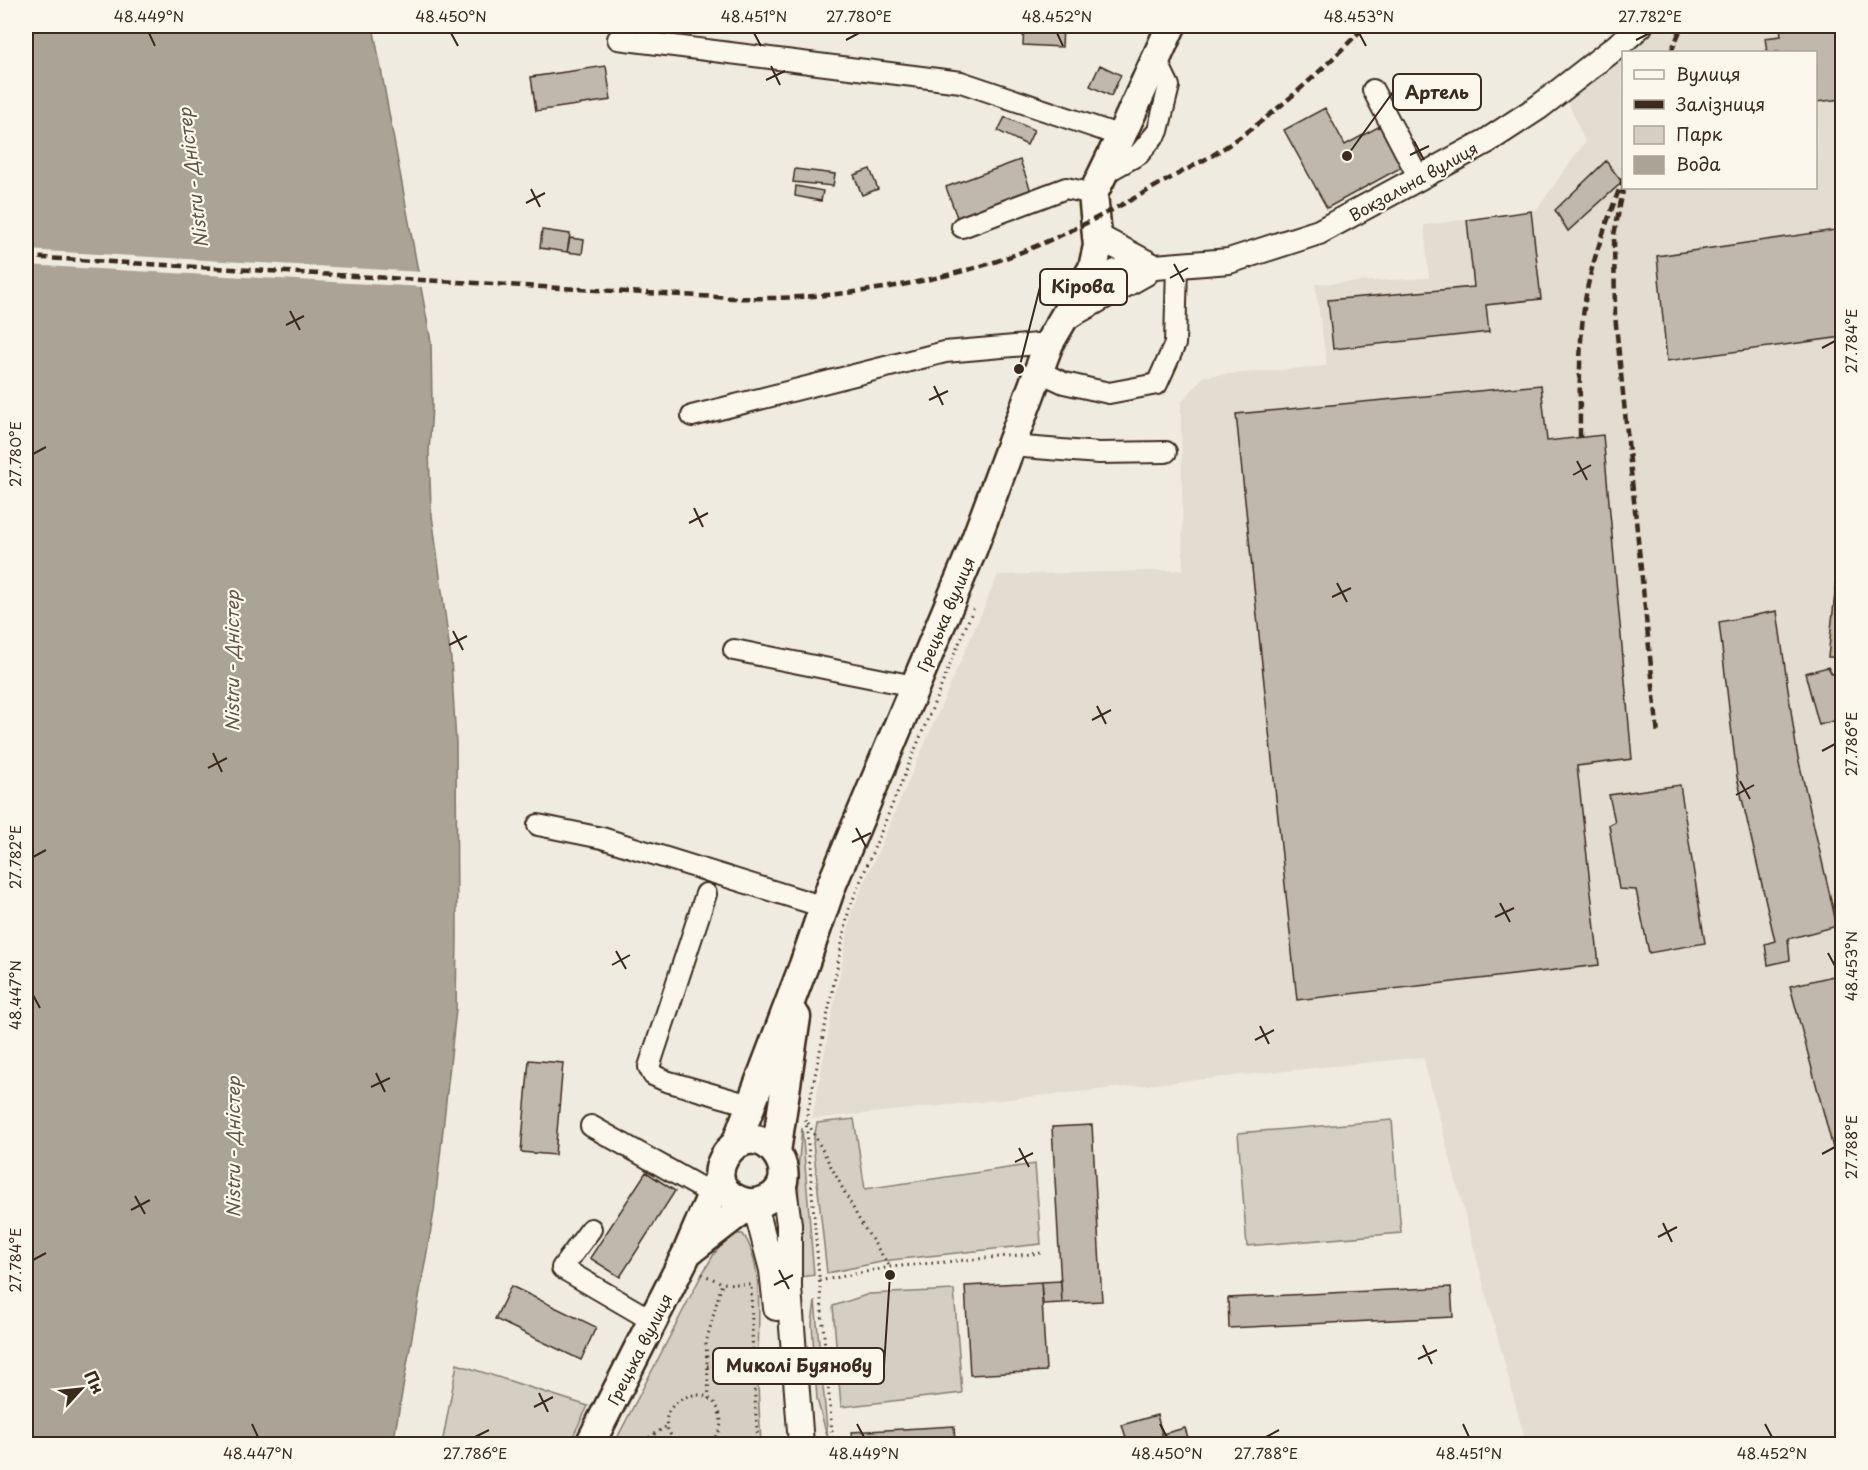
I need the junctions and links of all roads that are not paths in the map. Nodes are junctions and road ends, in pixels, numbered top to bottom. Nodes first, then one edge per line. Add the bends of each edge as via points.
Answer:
1 (1170, 26) edge
2 (1640, 26) edge
3 (618, 39) dead end
4 (1156, 59) junction
5 (1374, 90) dead end
6 (1121, 136) junction
7 (1419, 178) junction
8 (1098, 184) junction
9 (962, 227) dead end
10 (1095, 235) junction
11 (1166, 266) junction
12 (1087, 277) junction
13 (1055, 331) junction
14 (1038, 371) junction
15 (692, 416) dead end
16 (1011, 446) junction
17 (1166, 452) dead end
18 (734, 650) dead end
19 (915, 686) junction
20 (538, 825) dead end
21 (706, 894) dead end
22 (824, 907) junction
23 (804, 965) junction
24 (750, 1105) junction
25 (591, 1126) dead end
26 (735, 1144) junction
27 (776, 1152) junction
28 (783, 1180) junction
29 (715, 1186) junction
30 (752, 1204) junction
31 (591, 1229) dead end
32 (685, 1257) junction
33 (653, 1321) junction
34 (590, 1444) edge
35 (788, 1444) edge
36 (801, 1444) edge

1 - 4 highway
2 - 7 main road, Вокзальна вулиця via 1539,107 1488,141
3 - 6 lane via 961,82
4 - 6 highway
4 - 8 lane via 1168,86 1158,131 1139,154
5 - 7 lane
6 - 8 highway
7 - 11 main road, Вокзальна вулиця via 1319,232 1229,261
8 - 9 lane via 1066,188
8 - 10 highway
10 - 11 main road via 1124,252
10 - 12 highway via 1098,246
11 - 12 main road, Вокзальна вулиця
11 - 13 main road, Вокзальна вулиця via 1125,286
11 - 14 lane via 1175,344 1157,384 1109,393 1064,383
12 - 13 highway, Грецька вулиця
13 - 14 highway, Грецька вулиця
13 - 15 lane via 945,352
14 - 16 highway, Грецька вулиця
16 - 17 lane via 1099,453
16 - 19 highway, Грецька вулиця
18 - 19 lane
19 - 22 highway, Грецька вулиця
20 - 22 lane via 602,838
21 - 24 lane via 649,1067 653,1075 666,1080
22 - 23 highway, Грецька вулиця
23 - 24 highway, Грецька вулиця
23 - 27 highway, Грецька вулиця
24 - 26 highway, Грецька вулиця
25 - 29 lane
26 - 27 highway via 762,1141
26 - 29 highway via 726,1152
27 - 28 highway
28 - 30 highway via 777,1192
28 - 36 main road
29 - 30 highway
29 - 32 highway, Грецька вулиця
30 - 32 highway, Грецька вулиця
30 - 35 main road via 772,1270
31 - 33 lane via 562,1268
32 - 33 highway, Грецька вулиця
33 - 34 highway, Грецька вулиця

